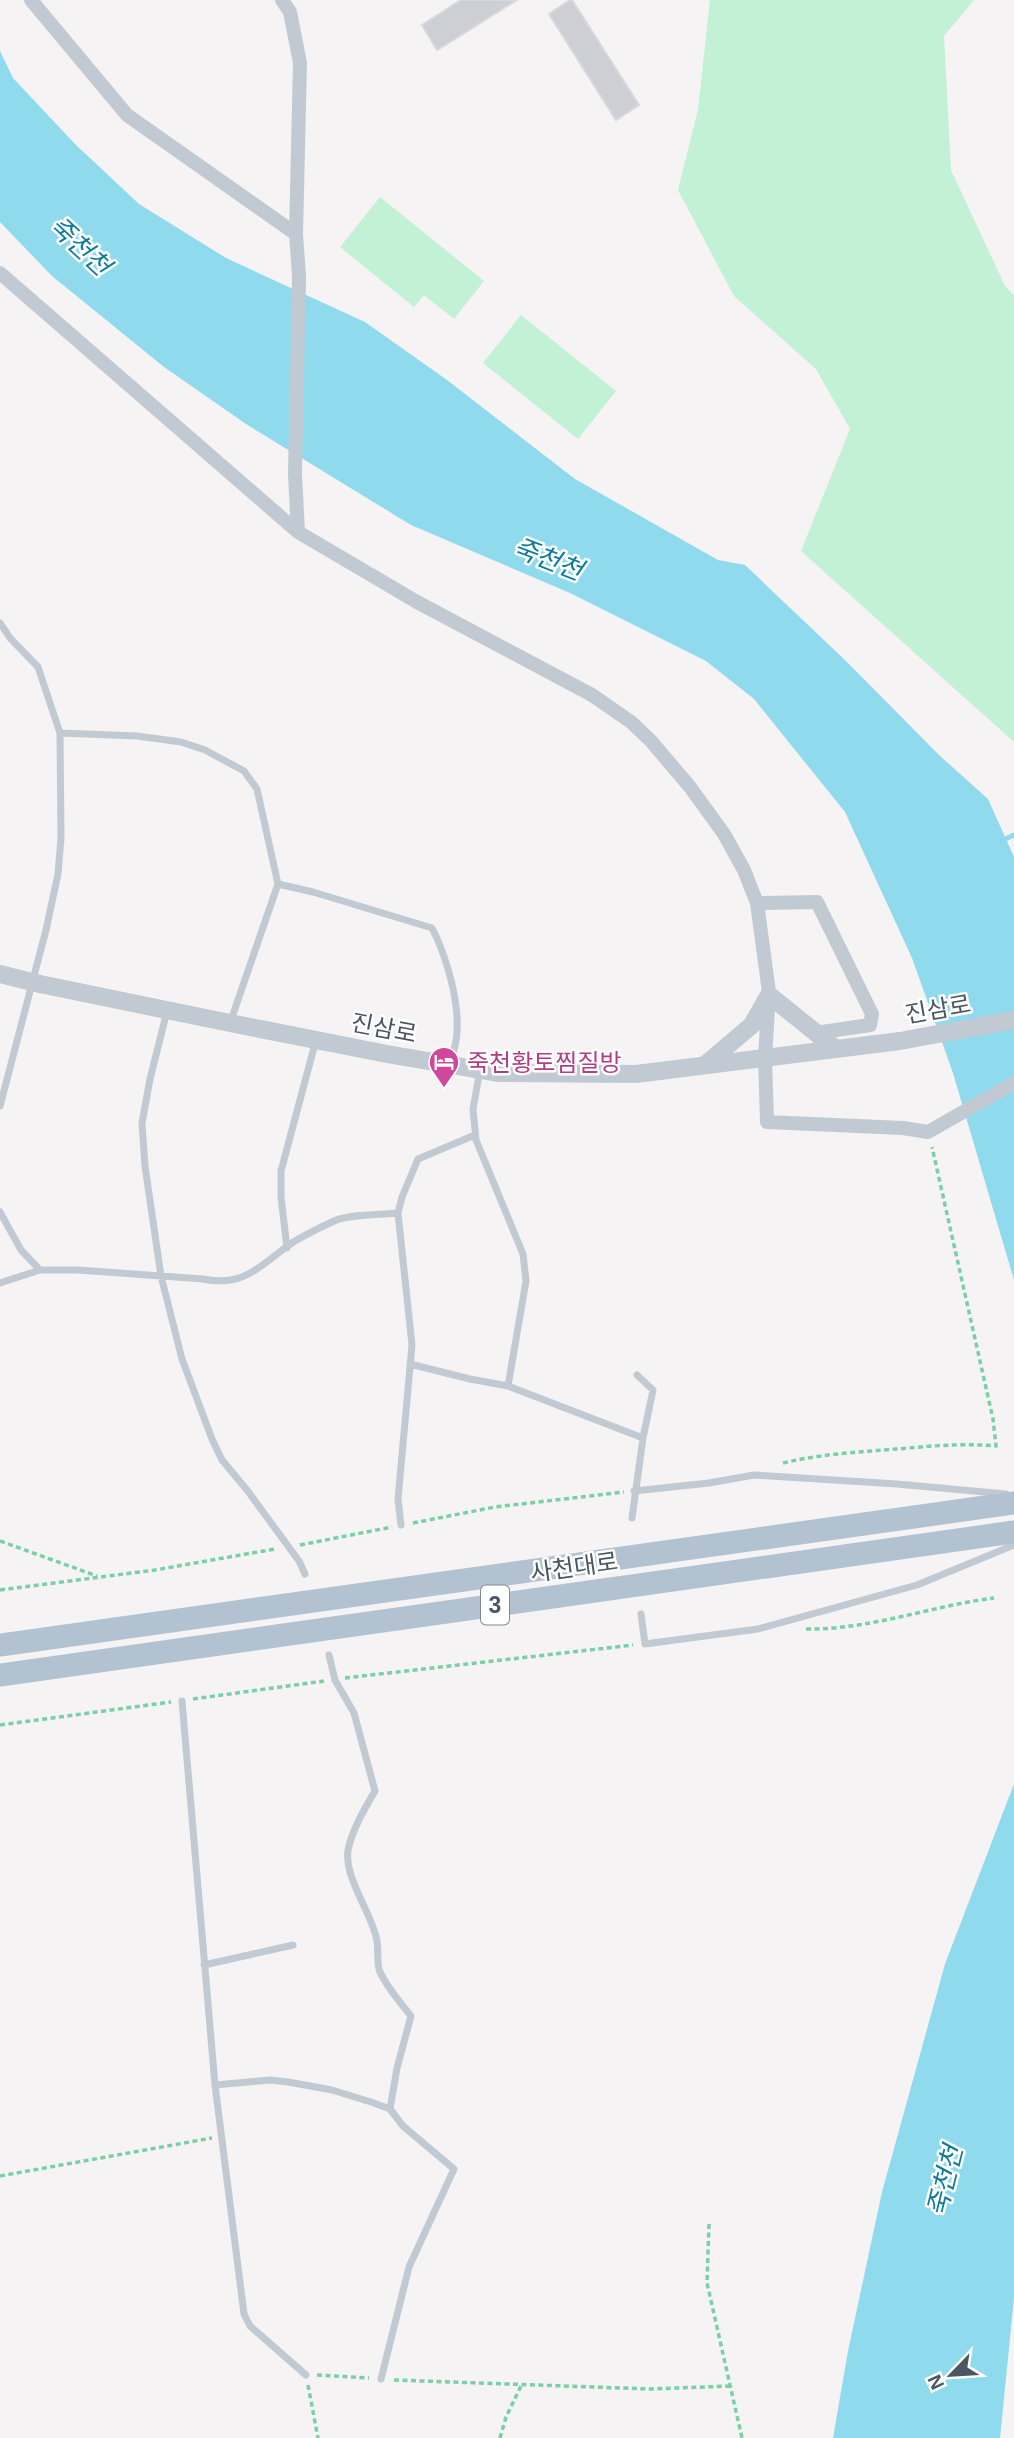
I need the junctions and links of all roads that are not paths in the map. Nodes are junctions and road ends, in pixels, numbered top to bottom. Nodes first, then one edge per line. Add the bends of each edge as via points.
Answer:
1 (31, 0) edge
2 (282, 0) edge
3 (296, 234) junction
4 (0, 274) edge
5 (298, 532) junction
6 (0, 623) edge
7 (60, 733) junction
8 (278, 884) junction
9 (757, 903) junction
10 (0, 974) edge
11 (31, 982) junction
12 (769, 995) junction
13 (168, 1010) junction
14 (1014, 1020) edge
15 (230, 1023) junction
16 (815, 1032) junction
17 (316, 1040) junction
18 (836, 1049) junction
19 (765, 1058) junction
20 (451, 1065) junction
21 (703, 1066) junction
22 (480, 1069) junction
23 (1014, 1083) edge
24 (0, 1106) edge
25 (475, 1135) junction
26 (0, 1212) edge
27 (398, 1213) junction
28 (287, 1248) junction
29 (40, 1270) junction
30 (161, 1276) junction
31 (0, 1283) edge
32 (410, 1364) junction
33 (637, 1375) dead end
34 (508, 1386) junction
35 (643, 1438) junction
36 (634, 1491) junction
37 (1014, 1495) edge
38 (1014, 1503) edge
39 (632, 1518) dead end
40 (401, 1525) dead end
41 (1014, 1532) edge
42 (1014, 1545) edge
43 (305, 1574) dead end
44 (641, 1614) dead end
45 (0, 1645) edge
46 (329, 1655) dead end
47 (0, 1675) edge
48 (182, 1701) dead end
49 (293, 1945) dead end
50 (204, 1965) junction
51 (215, 2085) junction
52 (390, 2109) junction
53 (306, 2375) road end
54 (381, 2379) road end

1 - 3 street via 127,116
2 - 3 street via 290,12 300,62
3 - 5 street
4 - 5 street
5 - 9 street via 592,695 631,722 724,834
6 - 7 lane via 38,667
7 - 8 lane via 181,742 244,771 257,789
7 - 11 lane via 58,874
8 - 15 lane
8 - 20 lane via 432,928 453,994 457,1030
9 - 12 street
9 - 16 street via 817,902 872,1014 870,1026
10 - 11 street, 진삼로
11 - 13 street, 진삼로
11 - 24 lane
12 - 16 street
12 - 19 street
12 - 21 street via 752,1025
13 - 15 street, 진삼로
13 - 30 lane via 142,1123
14 - 18 street, 진삼로
15 - 17 street, 진삼로
16 - 18 street
17 - 20 street, 진삼로
17 - 28 lane via 282,1171
18 - 19 street, 진삼로
19 - 21 street, 진삼로
19 - 23 street via 767,1122 928,1132
20 - 22 street, 진삼로
21 - 22 street, 진삼로 via 636,1074
22 - 25 lane via 473,1109
25 - 27 lane via 418,1158
25 - 34 lane via 523,1254 526,1281
26 - 29 lane via 21,1250
27 - 28 lane via 337,1220
27 - 32 lane
28 - 30 lane via 258,1270 234,1279 218,1282
29 - 30 lane
29 - 31 lane
30 - 43 lane via 182,1359 222,1460
32 - 34 lane
32 - 40 lane via 398,1499
33 - 35 lane via 653,1390
34 - 35 lane
35 - 36 lane
36 - 37 lane via 754,1475
36 - 39 lane
38 - 45 main road, 사천대로 / 3
41 - 47 main road, 사천대로 / 3
42 - 44 lane via 917,1585 758,1629 645,1644
46 - 52 lane via 335,1680 354,1713 375,1791 348,1850 350,1871 378,1941 378,1968 411,2016
48 - 50 lane
49 - 50 lane
50 - 51 lane
51 - 52 lane via 288,2082
51 - 53 lane via 244,2314 250,2326
52 - 54 lane via 403,2126 454,2169 409,2267

